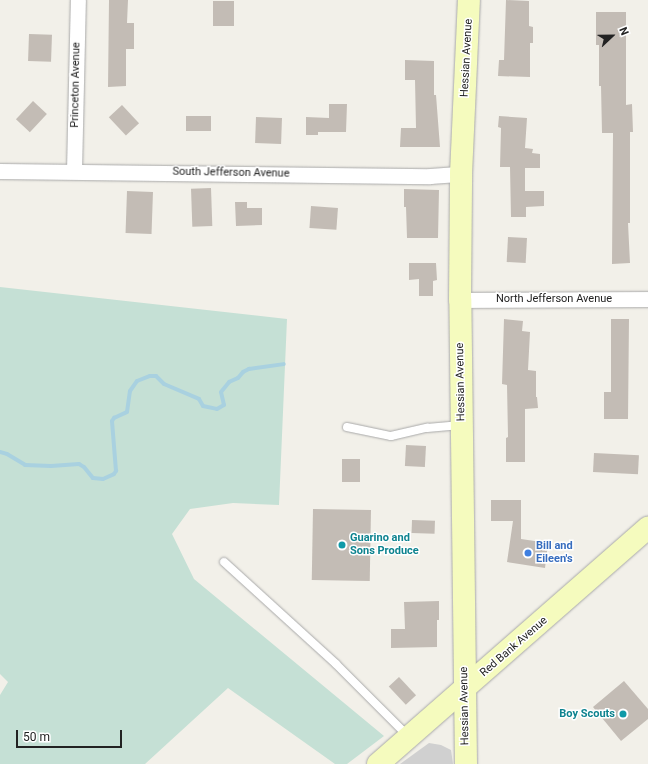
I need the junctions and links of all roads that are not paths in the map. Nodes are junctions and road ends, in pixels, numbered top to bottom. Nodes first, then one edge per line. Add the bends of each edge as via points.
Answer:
1 (78, 0) edge
2 (469, 0) edge
3 (0, 171) edge
4 (74, 171) junction
5 (461, 174) junction
6 (648, 299) edge
7 (460, 300) junction
8 (461, 425) junction
9 (347, 427) dead end
10 (648, 528) edge
11 (224, 562) dead end
12 (465, 690) junction
13 (409, 737) junction
14 (387, 759) edge
15 (466, 764) edge

1 - 4 street, Princeton Avenue
2 - 5 main road, Hessian Avenue
3 - 4 street, South Jefferson Avenue
4 - 5 street, South Jefferson Avenue via 430,176
5 - 7 main road, Hessian Avenue
6 - 7 street, North Jefferson Avenue
7 - 8 main road, Hessian Avenue
8 - 9 lane via 427,428 391,436
8 - 12 main road, Hessian Avenue
10 - 12 main road, Red Bank Avenue
11 - 13 lane via 336,664
12 - 13 main road, Red Bank Avenue
12 - 15 main road, Hessian Avenue
13 - 14 main road, Red Bank Avenue

